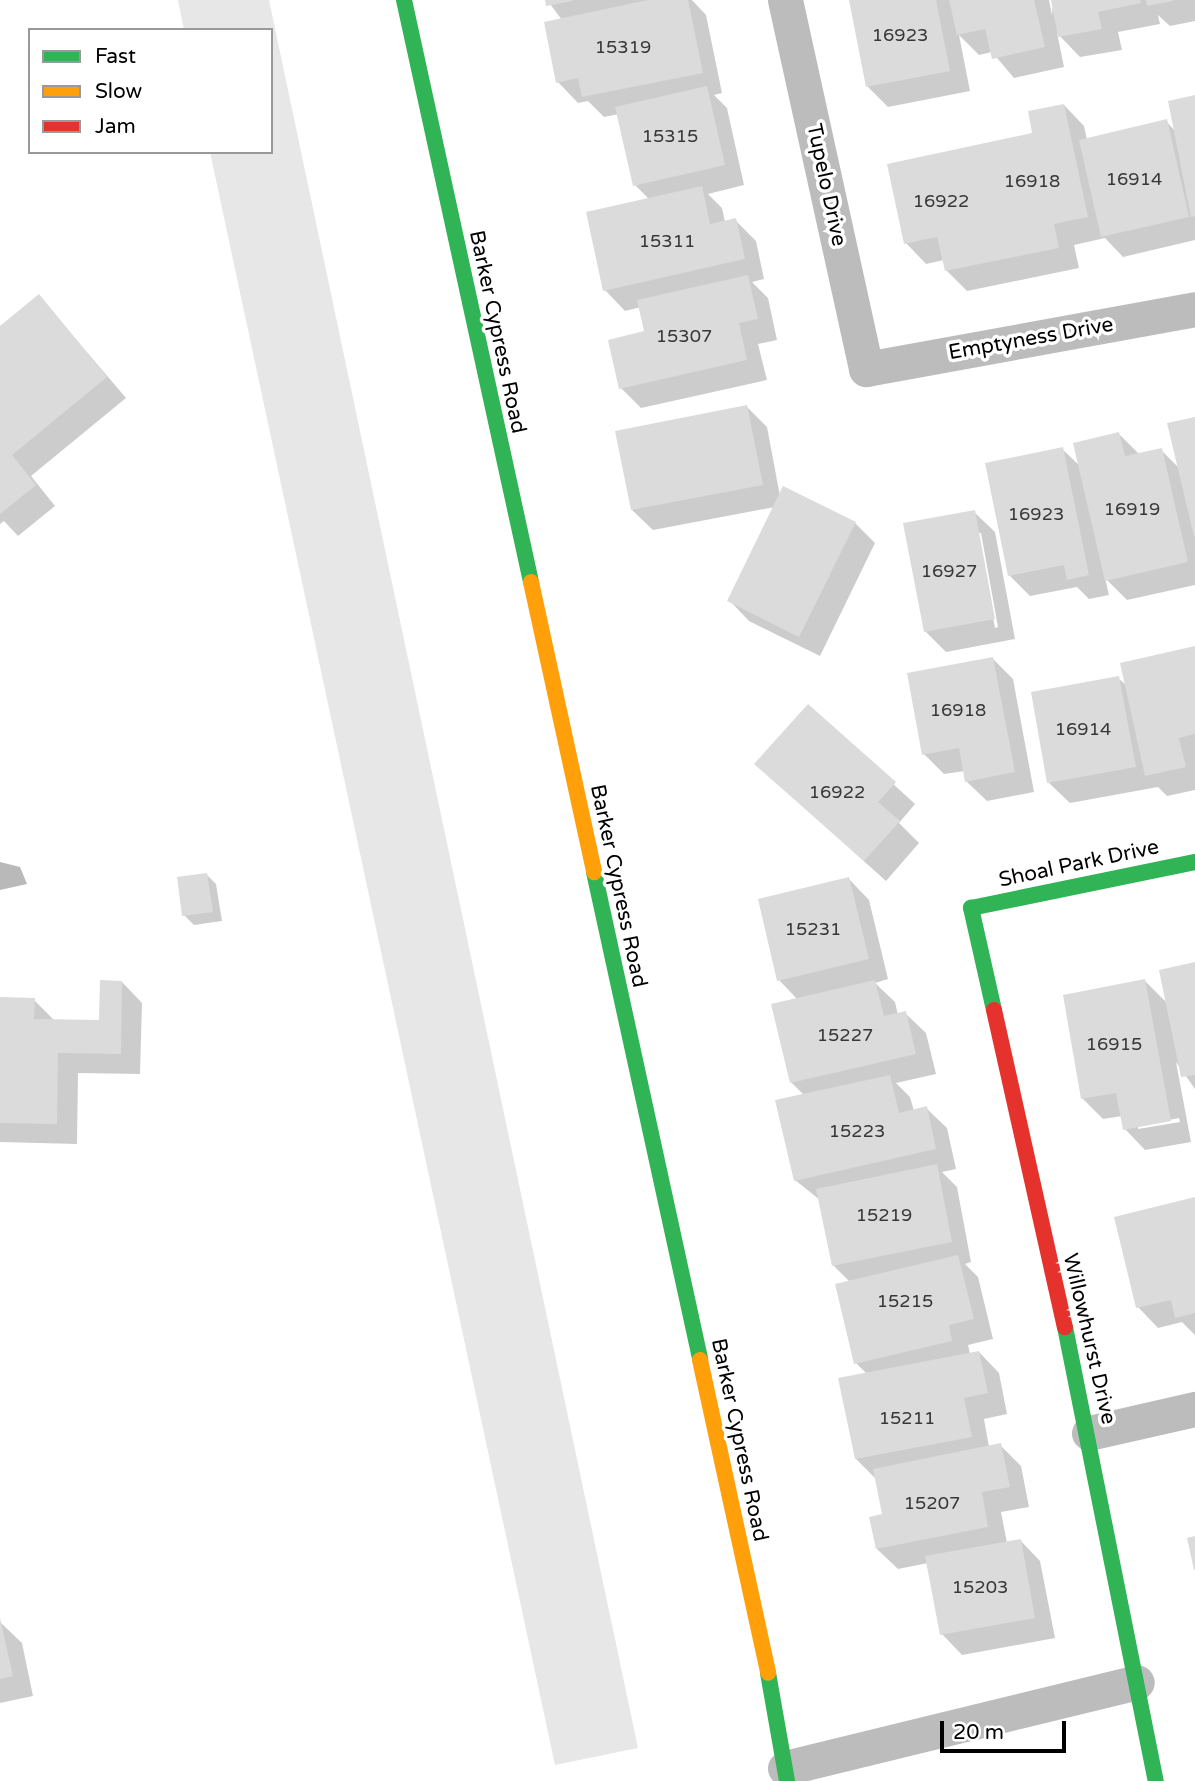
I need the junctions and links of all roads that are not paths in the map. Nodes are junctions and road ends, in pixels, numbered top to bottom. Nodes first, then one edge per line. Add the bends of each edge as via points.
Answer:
1 (404, 0) edge
2 (785, 0) edge
3 (1195, 309) edge
4 (866, 369) joint
5 (1195, 862) edge
6 (971, 908) joint
7 (1195, 1409) edge
8 (1089, 1433) junction
9 (1137, 1682) junction
10 (786, 1774) edge
11 (1156, 1781) edge

1 - 10 street, Barker Cypress Road via 767,1665
2 - 4 street, Tupelo Drive
3 - 4 street, Emptyness Drive
5 - 6 street, Shoal Park Drive
6 - 8 street, Willowhurst Drive
7 - 8 street
8 - 9 street, Willowhurst Drive
9 - 10 street
9 - 11 street, Willowhurst Drive

